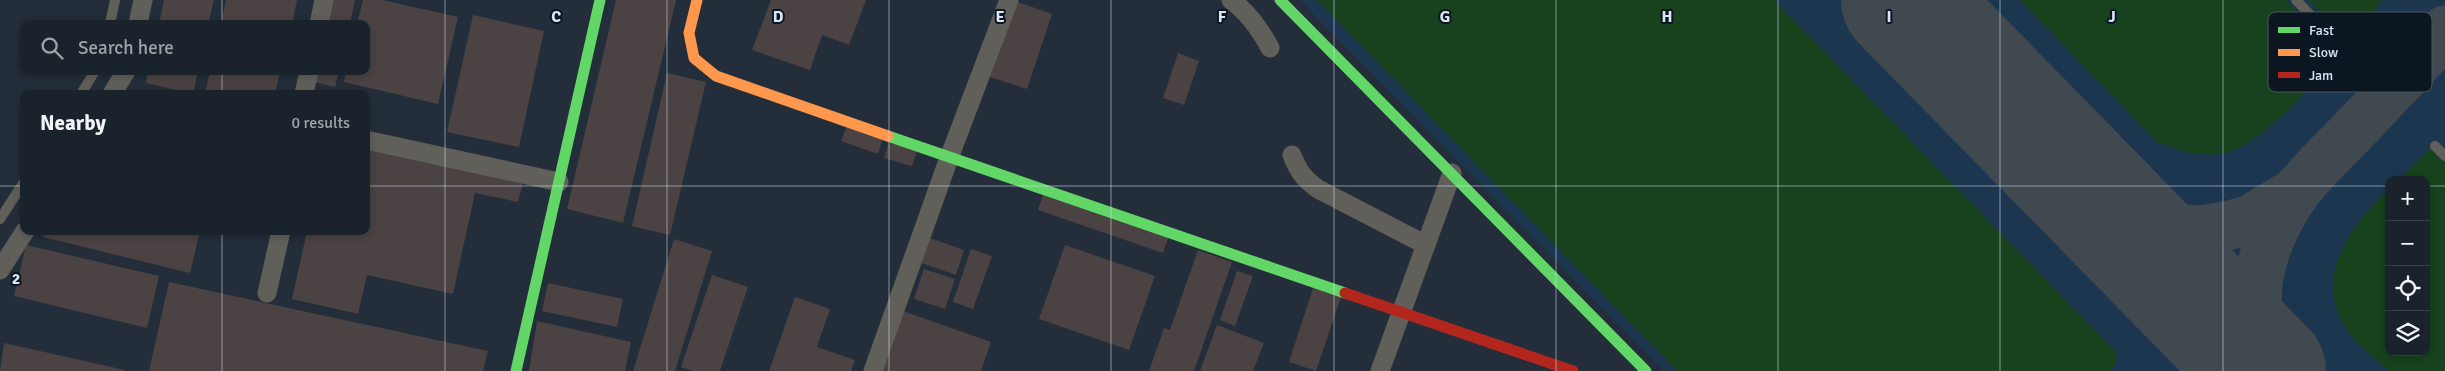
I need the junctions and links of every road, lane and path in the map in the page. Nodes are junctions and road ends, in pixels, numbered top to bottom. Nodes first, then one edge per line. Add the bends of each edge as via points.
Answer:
1 (115, 0) edge
2 (143, 0) edge
3 (324, 0) edge
4 (600, 0) edge
5 (697, 0) edge
6 (1008, 0) edge
7 (1231, 0) edge
8 (1280, 0) edge
9 (2296, 0) edge
10 (2308, 12) edge
11 (111, 20) edge
12 (139, 20) edge
13 (320, 20) edge
14 (1270, 48) dead end
15 (93, 75) edge
16 (124, 75) edge
17 (308, 75) edge
18 (83, 90) edge
19 (114, 90) edge
20 (305, 90) edge
21 (370, 141) edge
22 (2435, 146) dead end
23 (1292, 155) dead end
24 (2445, 156) edge
25 (949, 158) junction
26 (1452, 173) junction
27 (559, 182) junction
28 (20, 188) edge
29 (0, 219) edge
30 (22, 235) edge
31 (280, 235) edge
32 (1426, 245) junction
33 (0, 270) edge
34 (267, 293) dead end
35 (1401, 312) junction
36 (1541, 366) edge
37 (516, 371) edge
38 (873, 371) edge
39 (1380, 371) edge
40 (1573, 371) edge
41 (1646, 371) edge

1 - 11 lane
2 - 12 street
3 - 13 street
4 - 27 street
5 - 25 street via 689,32 694,58 716,76
6 - 25 street
7 - 14 street via 1260,28
8 - 26 street
9 - 10 lane
15 - 18 lane
16 - 19 street
17 - 20 street
21 - 27 street
22 - 24 lane
23 - 32 street via 1298,171 1318,189
25 - 35 street
25 - 38 street
26 - 32 street
26 - 41 street
27 - 37 street
28 - 29 lane
30 - 33 street
31 - 34 street
32 - 35 street
35 - 36 street
35 - 39 street
36 - 40 street

